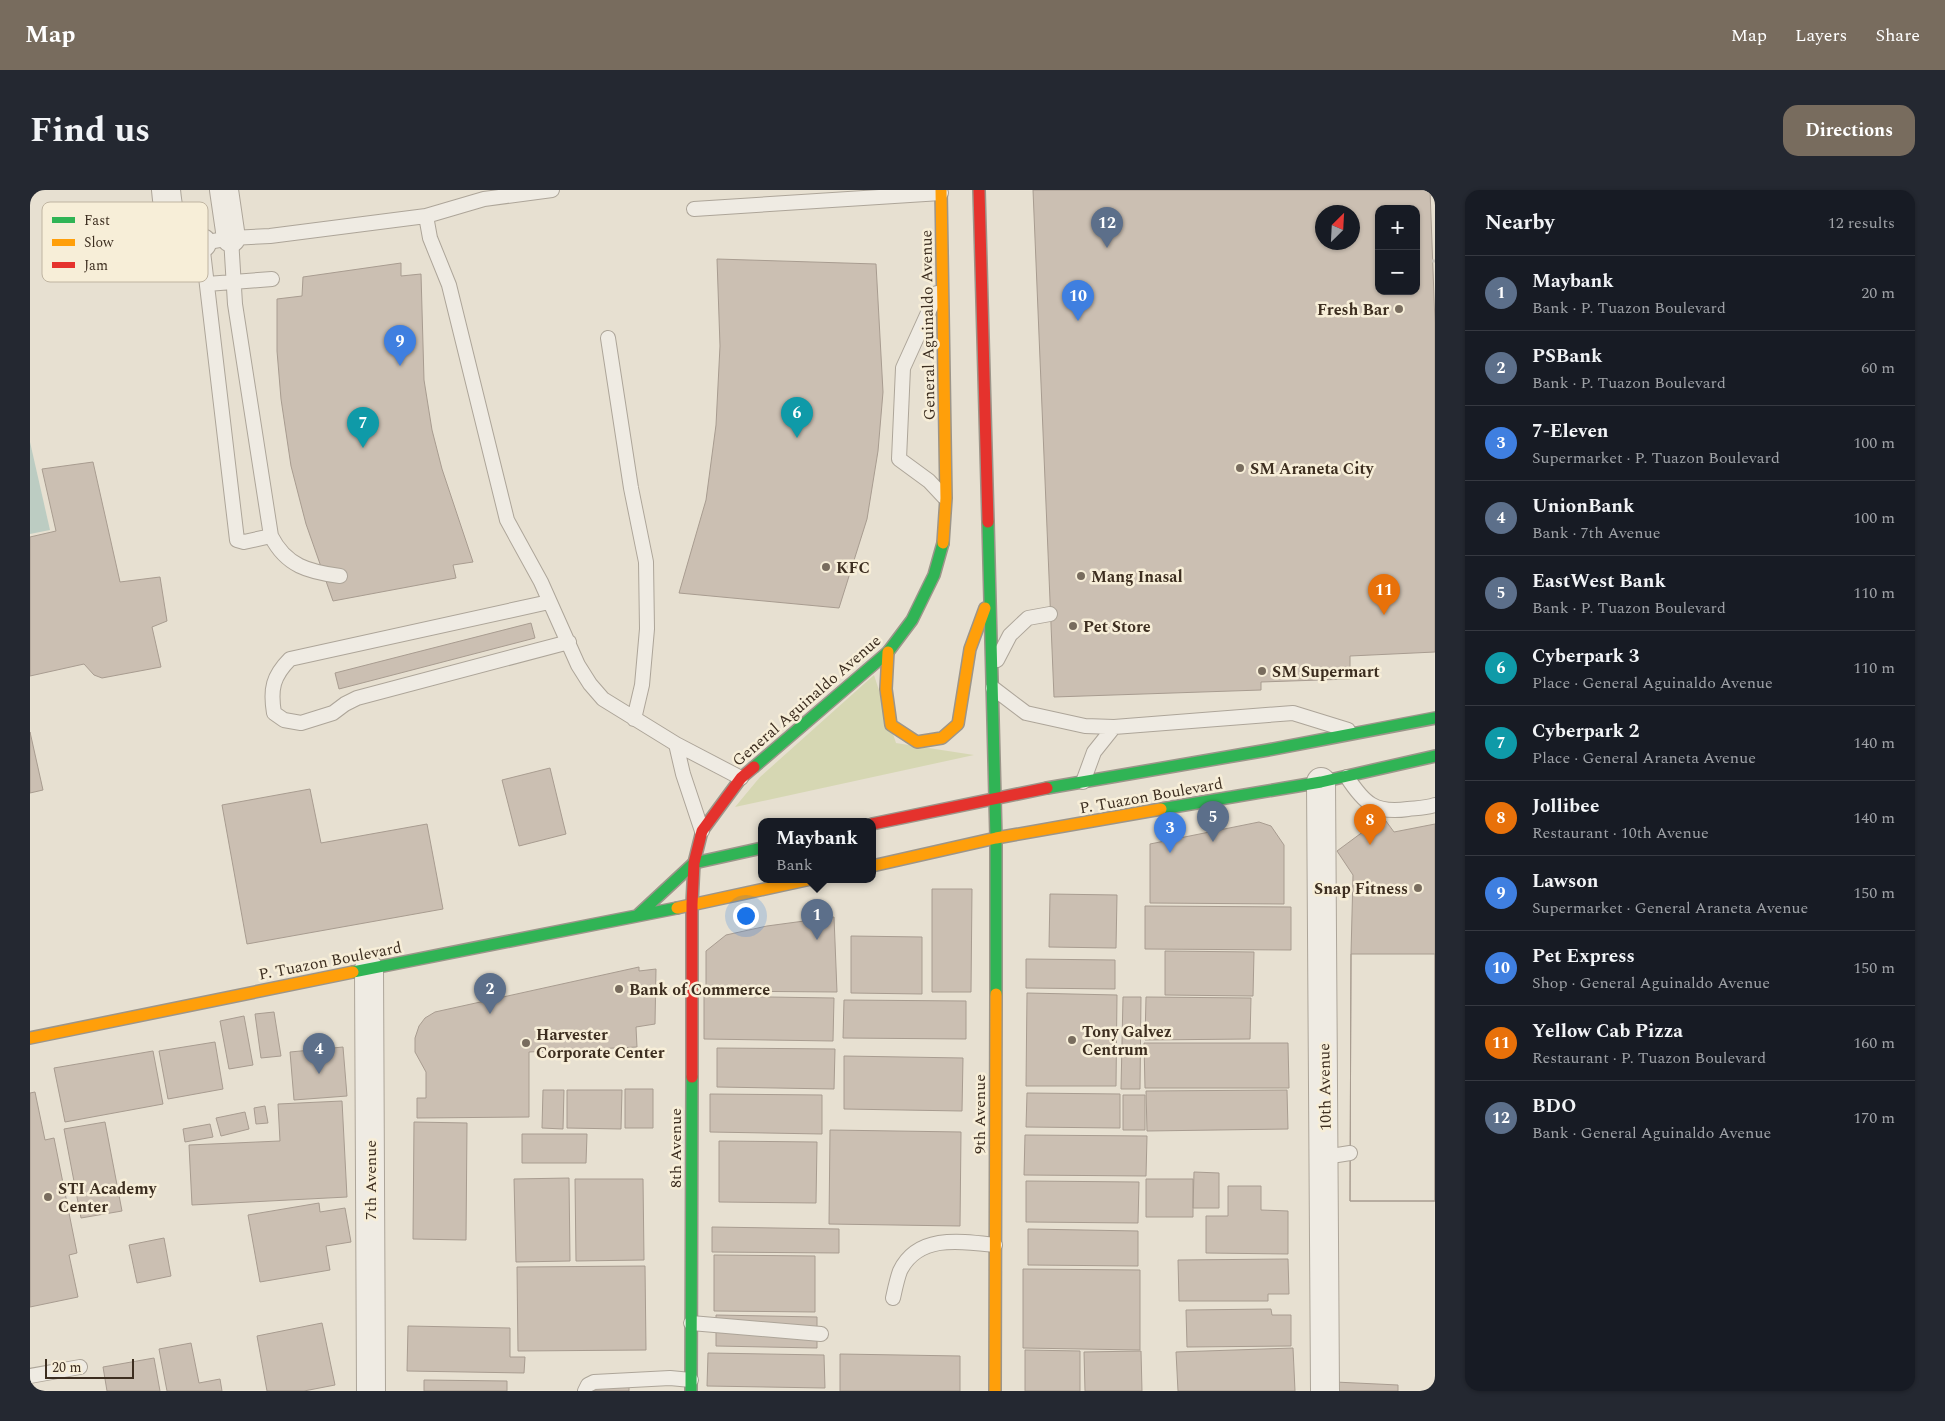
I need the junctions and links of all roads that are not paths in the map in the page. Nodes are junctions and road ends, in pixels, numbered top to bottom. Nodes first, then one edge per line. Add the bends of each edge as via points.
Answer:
1 (224, 190) edge
2 (552, 190) edge
3 (980, 190) edge
4 (941, 192) edge
5 (694, 209) dead end
6 (426, 216) junction
7 (231, 238) junction
8 (208, 242) edge
9 (272, 279) dead end
10 (943, 281) junction
11 (234, 282) junction
12 (207, 284) joint
13 (608, 338) dead end
14 (946, 498) junction
15 (271, 536) junction
16 (340, 576) dead end
17 (990, 593) junction
18 (549, 602) junction
19 (1050, 614) dead end
20 (569, 642) junction
21 (888, 652) junction
22 (992, 670) junction
23 (992, 688) junction
24 (1435, 718) edge
25 (634, 719) junction
26 (1114, 727) junction
27 (1361, 733) junction
28 (676, 744) junction
29 (1435, 756) edge
30 (1347, 776) junction
31 (741, 778) junction
32 (1083, 782) junction
33 (1320, 782) junction
34 (995, 798) junction
35 (1435, 805) edge
36 (876, 823) edge
37 (702, 831) junction
38 (996, 838) junction
39 (758, 849) edge
40 (694, 863) junction
41 (876, 865) edge
42 (792, 883) edge
43 (692, 904) junction
44 (636, 917) junction
45 (370, 969) junction
46 (30, 1038) edge
47 (995, 1245) junction
48 (893, 1298) dead end
49 (691, 1323) junction
50 (821, 1334) dead end
51 (80, 1366) dead end
52 (30, 1376) edge
53 (691, 1386) edge
54 (371, 1391) edge
55 (585, 1391) edge
56 (995, 1391) edge
57 (1325, 1391) edge

1 - 7 street
2 - 6 lane via 484,200
3 - 17 street
4 - 5 lane
4 - 10 street, General Aguinaldo Avenue
6 - 7 lane
6 - 18 lane via 430,238 449,284 507,520
7 - 8 lane
7 - 11 lane
9 - 11 lane
10 - 14 street, General Aguinaldo Avenue
10 - 14 lane via 903,368 898,459
11 - 12 lane
11 - 15 lane
12 - 15 lane via 237,540 244,542
13 - 25 lane via 646,562 645,657
14 - 21 street, General Aguinaldo Avenue via 944,540 934,575 912,620
15 - 16 lane via 285,557 297,564 317,573
17 - 21 street via 970,649 958,724 942,738 917,742 891,725 885,683
17 - 22 street
18 - 20 lane
18 - 20 lane via 290,659 279,670 273,683 274,713 284,720 301,723 334,713 356,698
19 - 22 lane via 1028,618 1010,635
20 - 25 lane via 590,684 603,699
21 - 31 street, General Aguinaldo Avenue
22 - 23 street
23 - 26 lane via 1026,713 1085,726
23 - 34 street
24 - 27 street, P. Tuazon Boulevard
25 - 28 lane
26 - 27 lane via 1293,713
26 - 32 lane via 1094,752
27 - 32 street, P. Tuazon Boulevard
28 - 31 lane
28 - 37 lane
29 - 30 street, P. Tuazon Boulevard
30 - 33 street, P. Tuazon Boulevard
30 - 35 lane via 1358,794 1379,810 1394,812
31 - 37 street, General Aguinaldo Avenue
32 - 34 street, P. Tuazon Boulevard
33 - 38 street, P. Tuazon Boulevard
33 - 57 street, 10th Avenue via 1337,1155
34 - 36 street, P. Tuazon Boulevard
34 - 38 street
37 - 40 street, General Aguinaldo Avenue
38 - 41 street, P. Tuazon Boulevard
38 - 47 street, 9th Avenue
39 - 40 street
40 - 43 street, General Aguinaldo Avenue
40 - 44 street
42 - 43 street, P. Tuazon Boulevard
43 - 44 street, P. Tuazon Boulevard
43 - 49 street, 8th Avenue
44 - 45 street, P. Tuazon Boulevard
45 - 46 street, P. Tuazon Boulevard
45 - 54 street, 7th Avenue
47 - 48 lane via 959,1241 925,1245 900,1271
47 - 56 street, 9th Avenue
49 - 50 lane
49 - 53 street, 8th Avenue
51 - 52 lane
53 - 55 lane via 670,1378 594,1382

